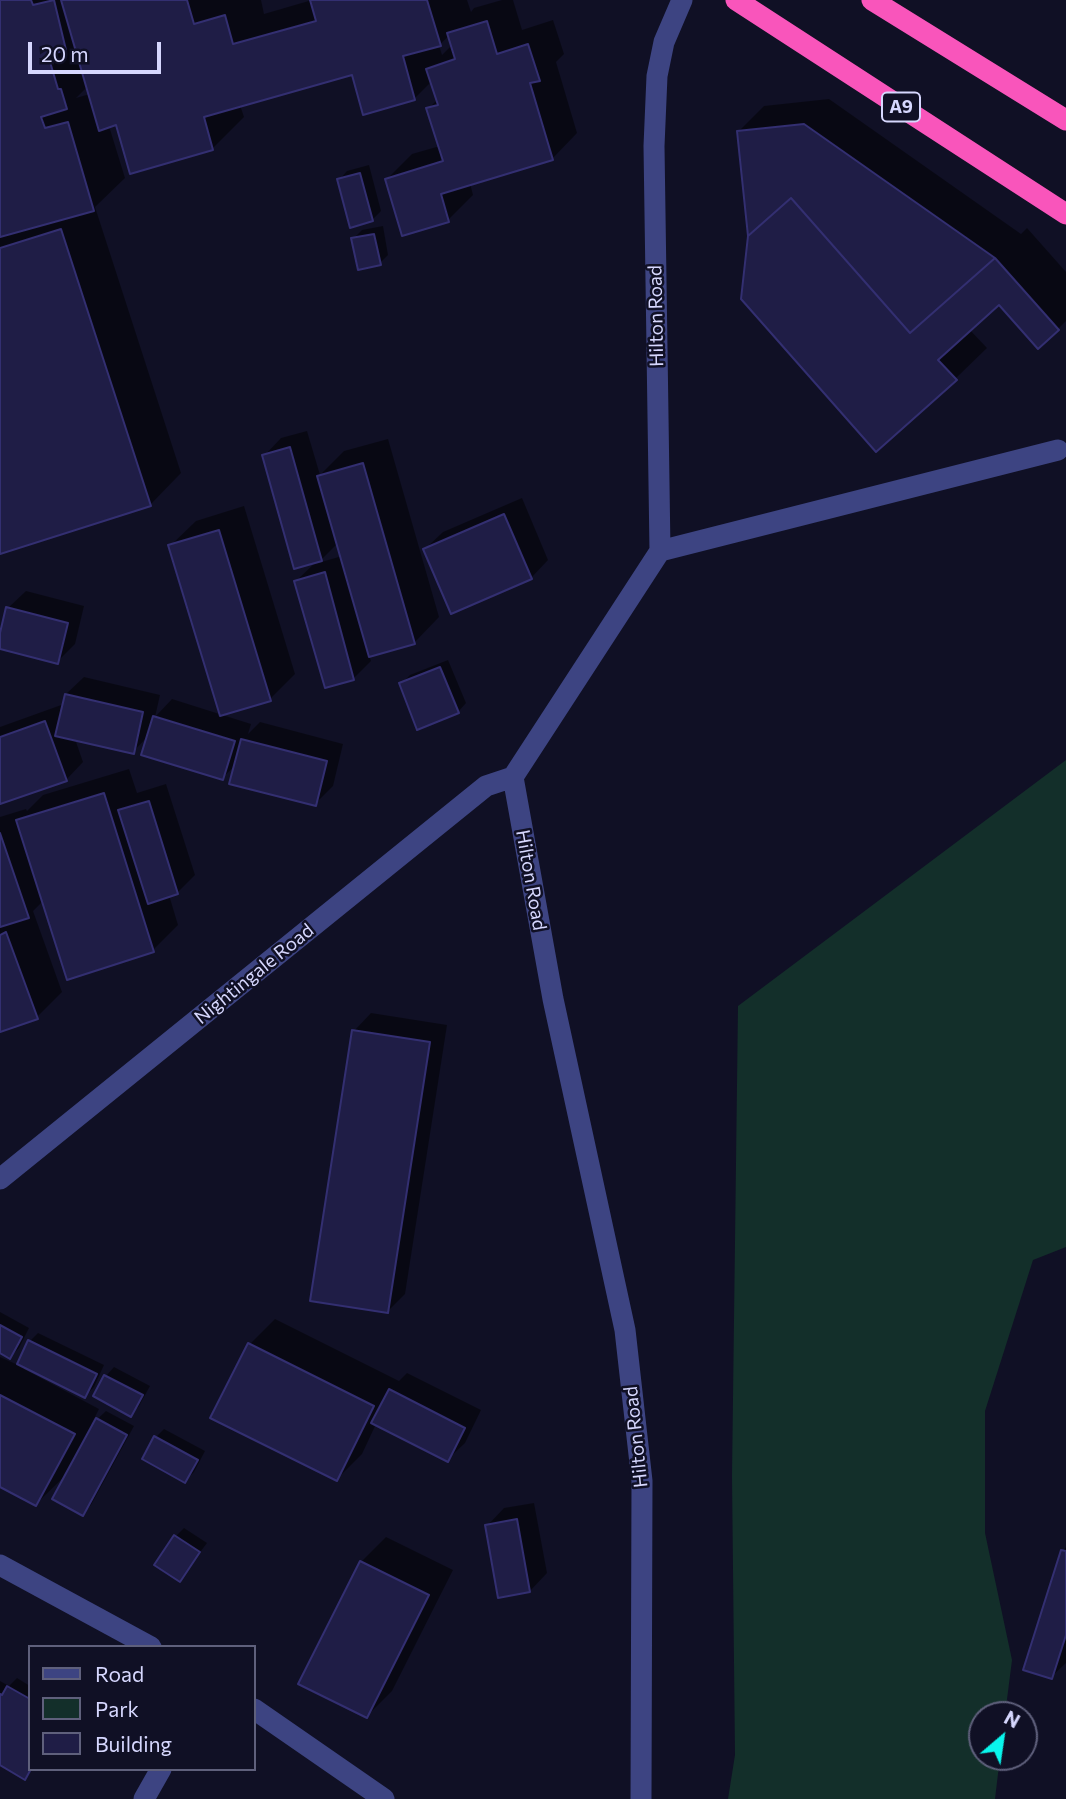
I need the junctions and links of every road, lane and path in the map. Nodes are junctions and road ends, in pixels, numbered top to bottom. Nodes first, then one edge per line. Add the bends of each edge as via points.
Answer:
1 (682, 0) edge
2 (736, 0) edge
3 (872, 0) edge
4 (1066, 120) edge
5 (1066, 214) edge
6 (1058, 450) dead end
7 (660, 551) junction
8 (513, 777) junction
9 (0, 1180) edge
10 (0, 1565) edge
11 (147, 1645) edge
12 (256, 1710) edge
13 (160, 1771) edge
14 (144, 1799) edge
15 (384, 1799) edge
16 (641, 1799) edge

1 - 7 street, Hilton Road via 664,42 657,76 654,146
2 - 5 highway, A9
3 - 4 highway
6 - 7 street
7 - 8 street
8 - 9 street, Nightingale Road via 486,786
8 - 16 street, Hilton Road via 553,999 625,1330 642,1481
10 - 11 street
12 - 15 street
13 - 14 street

